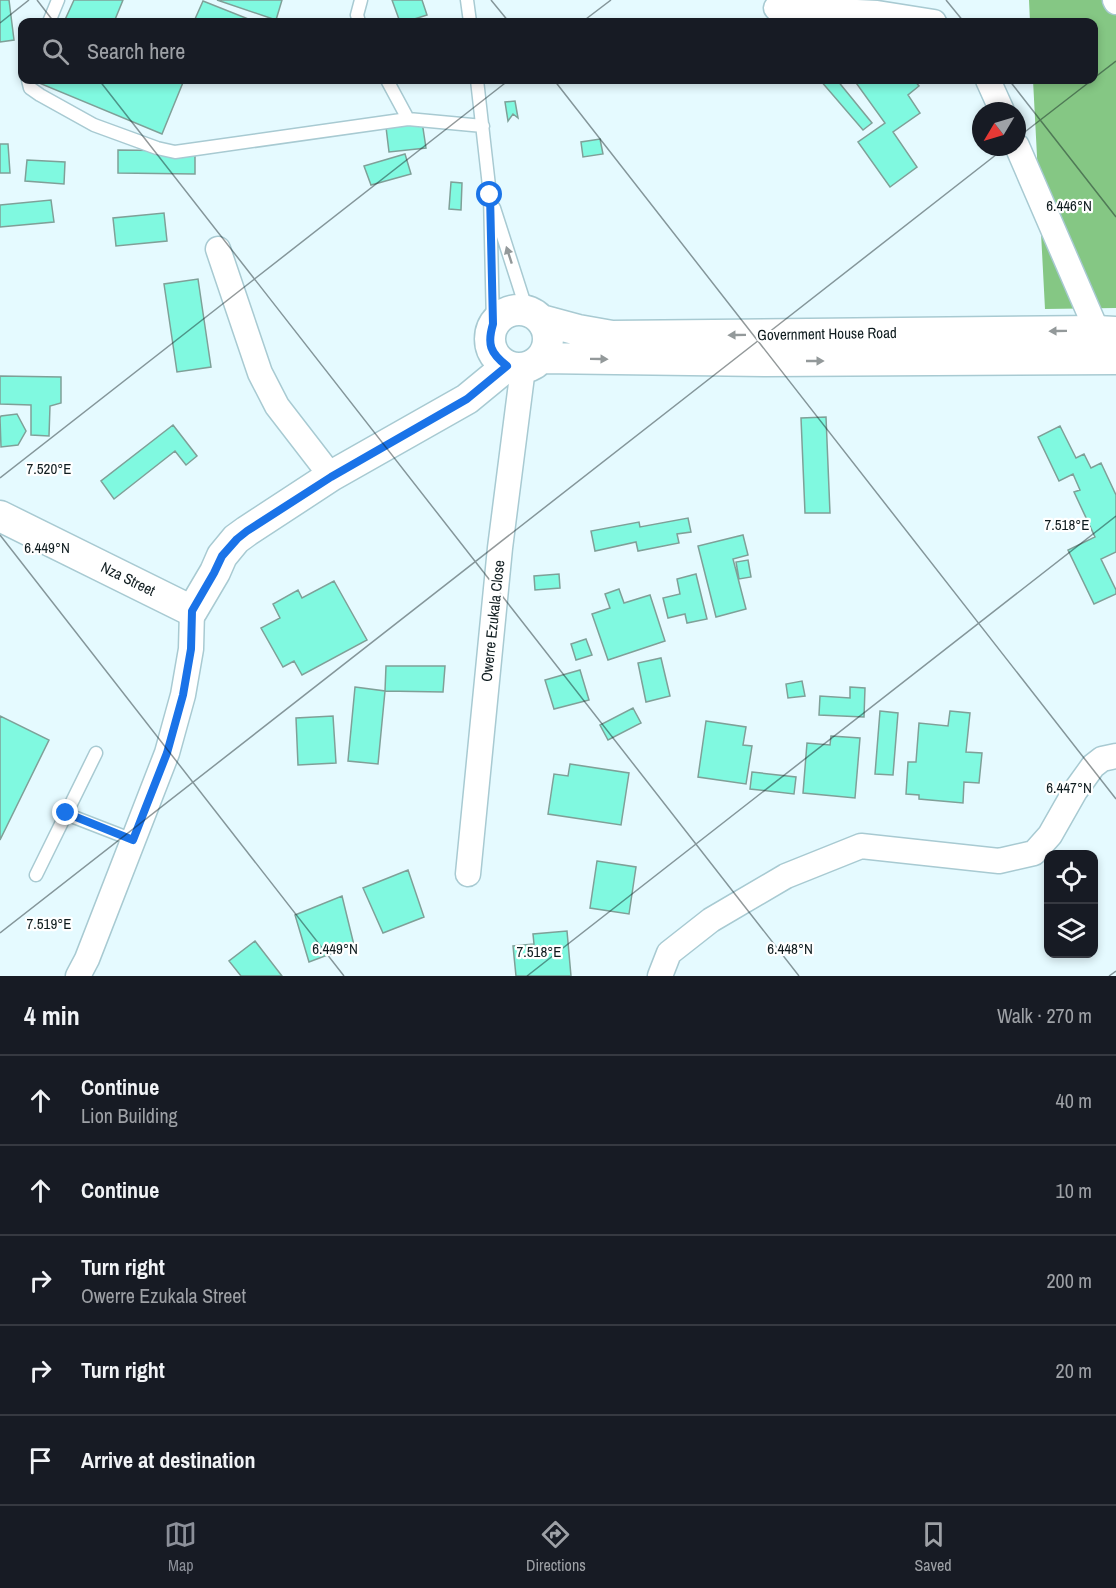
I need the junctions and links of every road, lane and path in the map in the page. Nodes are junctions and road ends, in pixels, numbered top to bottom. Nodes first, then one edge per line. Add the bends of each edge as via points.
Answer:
1 (58, 0) edge
2 (361, 0) edge
3 (467, 0) edge
4 (776, 8) dead end
5 (51, 18) edge
6 (358, 18) edge
7 (469, 18) edge
8 (909, 18) edge
9 (29, 84) edge
10 (389, 84) edge
11 (478, 84) edge
12 (990, 84) edge
13 (998, 102) edge
14 (408, 119) junction
15 (483, 126) junction
16 (1022, 156) edge
17 (490, 195) junction
18 (218, 249) dead end
19 (534, 316) junction
20 (493, 324) junction
21 (1107, 331) edge
22 (767, 348) junction
23 (1116, 359) edge
24 (523, 364) junction
25 (331, 477) junction
26 (0, 516) edge
27 (192, 611) junction
28 (96, 753) dead end
29 (1116, 756) edge
30 (66, 813) junction
31 (133, 840) junction
32 (468, 874) dead end
33 (36, 875) dead end
34 (78, 976) edge
35 (660, 976) edge

1 - 5 lane
2 - 6 lane
3 - 7 lane
4 - 8 street
9 - 14 lane via 40,95 94,125 175,152
10 - 14 lane
11 - 15 lane
12 - 13 street
14 - 15 lane
15 - 17 lane
16 - 21 street
19 -> 17 lane
17 - 20 lane
18 - 25 street via 272,398
19 - 20 street via 508,312
22 -> 19 street, Government House Road via 612,336
19 - 24 street via 548,335 548,343
20 - 24 street via 491,348 497,358
21 -> 22 street, Government House Road
22 -> 23 street, Government House Road
24 -> 22 street, Government House Road
24 - 25 street
24 - 32 street, Owerre Ezukala Close via 500,548
25 - 27 street via 237,539 222,556
26 - 27 street, Nza Street
27 - 31 street via 191,649 183,695 167,753
28 - 30 lane
29 - 35 street via 1093,766 1050,835 1034,853 999,861 861,846 786,876 711,920 669,953
30 - 31 lane
30 - 33 lane
31 - 34 street

